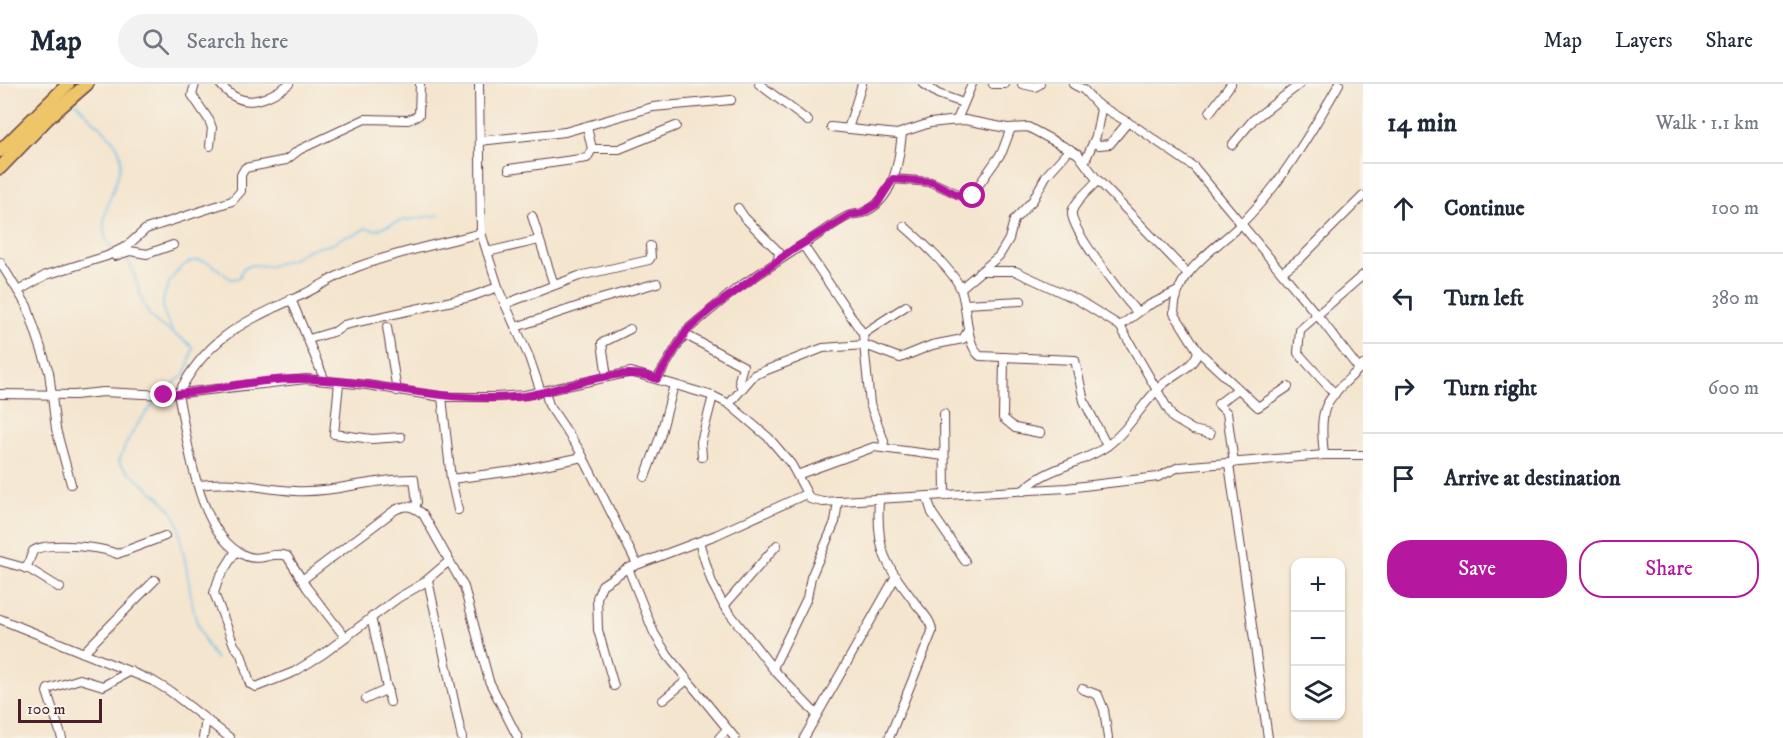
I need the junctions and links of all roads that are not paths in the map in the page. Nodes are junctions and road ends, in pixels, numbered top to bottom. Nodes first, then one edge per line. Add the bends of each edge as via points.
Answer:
1 (195, 84) edge
2 (220, 84) edge
3 (289, 84) edge
4 (420, 84) edge
5 (479, 84) edge
6 (759, 84) edge
7 (862, 84) edge
8 (923, 84) edge
9 (972, 84) edge
10 (993, 84) edge
11 (1005, 84) edge
12 (1022, 84) edge
13 (1040, 84) edge
14 (1073, 84) edge
15 (1231, 84) edge
16 (1300, 84) edge
17 (1339, 84) edge
18 (85, 86) edge
19 (1085, 87) edge
20 (63, 88) edge
21 (773, 88) edge
22 (731, 99) dead end
23 (963, 103) junction
24 (1097, 104) junction
25 (1210, 112) dead end
26 (957, 120) junction
27 (808, 121) dead end
28 (1128, 122) junction
29 (676, 126) dead end
30 (587, 127) junction
31 (831, 127) dead end
32 (1011, 128) junction
33 (848, 129) junction
34 (902, 134) junction
35 (480, 141) junction
36 (1094, 142) junction
37 (1232, 145) dead end
38 (210, 146) dead end
39 (592, 149) junction
40 (1070, 149) junction
41 (0, 152) edge
42 (1085, 161) junction
43 (0, 168) edge
44 (509, 169) dead end
45 (893, 179) junction
46 (1098, 180) junction
47 (1363, 196) edge
48 (738, 208) dead end
49 (532, 216) dead end
50 (1241, 224) junction
51 (904, 226) dead end
52 (481, 233) junction
53 (539, 240) junction
54 (173, 245) dead end
55 (650, 246) dead end
56 (801, 246) junction
57 (128, 248) junction
58 (487, 252) junction
59 (778, 260) junction
60 (0, 262) edge
61 (982, 271) junction
62 (1282, 272) junction
63 (1187, 273) junction
64 (1363, 276) edge
65 (657, 284) dead end
66 (554, 285) junction
67 (498, 286) junction
68 (961, 288) junction
69 (18, 291) junction
70 (1178, 291) junction
71 (291, 299) junction
72 (1021, 301) dead end
73 (506, 304) junction
74 (965, 304) junction
75 (906, 306) dead end
76 (1137, 312) junction
77 (1317, 314) junction
78 (1120, 326) junction
79 (387, 327) dead end
80 (516, 327) junction
81 (630, 328) dead end
82 (968, 332) junction
83 (684, 334) junction
84 (863, 334) junction
85 (309, 339) junction
86 (865, 345) junction
87 (1198, 351) junction
88 (1004, 357) junction
89 (1361, 367) edge
90 (607, 377) junction
91 (657, 379) junction
92 (325, 381) junction
93 (339, 383) junction
94 (674, 385) junction
95 (741, 387) junction
96 (1288, 387) dead end
97 (1238, 389) junction
98 (1157, 390) junction
99 (397, 391) junction
100 (543, 392) junction
101 (0, 394) edge
102 (178, 394) junction
103 (1335, 394) junction
104 (51, 395) junction
105 (713, 396) junction
106 (442, 397) junction
107 (729, 404) junction
108 (945, 414) dead end
109 (1040, 433) dead end
110 (1210, 434) dead end
111 (401, 436) dead end
112 (1107, 446) junction
113 (883, 447) junction
114 (1324, 455) junction
115 (1363, 455) edge
116 (944, 456) junction
117 (583, 457) junction
118 (702, 457) dead end
119 (1231, 464) junction
120 (797, 475) junction
121 (645, 477) dead end
122 (451, 479) junction
123 (70, 484) dead end
124 (199, 485) junction
125 (1023, 492) junction
126 (806, 494) junction
127 (945, 496) junction
128 (927, 497) junction
129 (879, 500) junction
130 (838, 501) junction
131 (413, 505) junction
132 (458, 510) dead end
133 (165, 536) dead end
134 (699, 543) junction
135 (777, 545) dead end
136 (236, 551) junction
137 (0, 561) edge
138 (965, 561) dead end
139 (448, 562) junction
140 (637, 564) junction
141 (26, 568) junction
142 (628, 568) junction
143 (896, 576) junction
144 (155, 580) dead end
145 (302, 580) junction
146 (428, 580) junction
147 (60, 588) dead end
148 (724, 606) junction
149 (371, 617) junction
150 (0, 619) edge
151 (345, 637) junction
152 (83, 653) junction
153 (773, 668) junction
154 (131, 671) junction
155 (686, 681) junction
156 (614, 687) dead end
157 (388, 689) junction
158 (1082, 689) dead end
159 (366, 699) dead end
160 (663, 700) dead end
161 (390, 702) dead end
162 (817, 715) junction
163 (206, 719) junction
164 (727, 729) junction
165 (62, 738) edge
166 (203, 738) edge
167 (230, 738) edge
168 (462, 738) edge
169 (518, 738) edge
170 (718, 738) edge
171 (735, 738) edge
172 (804, 738) edge
173 (889, 738) edge
174 (1108, 738) edge
175 (1268, 738) edge

1 - 38 street via 192,95 212,128
2 - 3 street via 234,96 252,103
4 - 57 street via 419,115 415,118 365,119 286,160 249,166 242,171 241,191 236,198 146,229
5 - 35 street
6 - 21 street
7 - 33 street
8 - 23 street
9 - 23 street
10 - 11 street
12 - 13 street
14 - 19 street
15 - 25 street
16 - 37 street via 1253,120
17 - 50 street via 1304,145
18 - 43 highway
19 - 24 street
20 - 41 highway
21 - 27 street
22 - 30 street via 653,107
23 - 26 street
24 - 28 street
24 - 36 street via 1101,118
26 - 32 street
26 - 34 street via 930,123
28 - 36 street via 1110,144
28 - 50 street via 1194,167
29 - 39 street via 619,149
30 - 35 street
30 - 39 street
31 - 33 street
32 - 40 street via 1028,128
32 - 45 street via 1002,152 969,199 932,182
33 - 34 street
34 - 45 street
35 - 52 street
36 - 42 street
39 - 44 street via 591,155 577,160
40 - 42 street
40 - 61 street via 1014,220 999,256
42 - 46 street
45 - 56 street via 877,204 850,215
46 - 63 street
46 - 76 street via 1074,209 1073,219 1088,248
47 - 62 street
48 - 59 street via 779,252
49 - 53 street
50 - 62 street
50 - 63 street
51 - 68 street via 924,243
52 - 58 street
52 - 71 street via 357,267
53 - 58 street
53 - 66 street
54 - 57 street via 147,254
55 - 66 street via 649,260 606,268
56 - 59 street
56 - 84 street
57 - 69 street via 46,275
58 - 67 street
59 - 83 street
60 - 69 street
61 - 68 street
61 - 78 street via 1015,271 1078,300
62 - 77 street
63 - 70 street
64 - 77 street
65 - 80 street
66 - 73 street
67 - 73 street
67 - 85 street via 470,297 344,325
68 - 74 street
69 - 104 street via 27,306 49,372
70 - 76 street
70 - 87 street via 1174,312
71 - 85 street
71 - 102 street via 227,333 196,365
72 - 74 street
73 - 80 street
74 - 82 street
75 - 84 street
76 - 78 street
77 - 89 street
77 - 103 street via 1300,330 1298,353
78 - 98 street
79 - 99 street
80 - 100 street
81 - 90 street via 602,343
82 - 86 street via 963,339 932,345 900,358
82 - 88 street via 980,356
83 - 91 street
83 - 95 street via 743,366
84 - 86 street
85 - 92 street
86 - 95 street via 823,348 754,375
86 - 113 street via 870,404
87 - 97 street
87 - 98 street via 1194,361
88 - 109 street via 1003,418 1015,428
88 - 112 street via 1075,360 1084,401
89 - 103 street
90 - 91 street via 631,372
90 - 100 street
91 - 94 street
92 - 93 street
92 - 102 street via 288,380
93 - 99 street
93 - 111 street via 334,434 372,439
94 - 105 street
94 - 121 street
95 - 107 street
96 - 97 street via 1258,407
97 - 119 street via 1218,404 1227,413
98 - 110 street via 1178,423
98 - 112 street
99 - 106 street
100 - 106 street
100 - 117 street
101 - 104 street
102 - 104 street
102 - 124 street
103 - 114 street via 1322,415
104 - 123 street
105 - 107 street
105 - 118 street via 701,441
106 - 122 street
107 - 120 street via 769,438
108 - 116 street
112 - 125 street via 1055,469
113 - 116 street
113 - 120 street via 861,450
114 - 115 street
114 - 119 street
116 - 127 street
117 - 122 street
117 - 140 street
119 - 125 street via 1179,467 1140,480
119 - 175 street
120 - 126 street
122 - 132 street
124 - 131 street via 236,482 305,491 414,479
124 - 136 street via 207,515
125 - 127 street
126 - 130 street via 823,502
126 - 134 street
127 - 128 street
128 - 129 street
128 - 138 street via 932,513
129 - 130 street
129 - 143 street via 878,538
130 - 153 street via 835,522 811,577 807,598
131 - 139 street via 423,514
131 - 145 street via 395,510
133 - 141 street via 117,554 96,547 41,547 33,551
134 - 140 street
134 - 148 street
135 - 148 street
136 - 145 street via 256,558 287,556
136 - 151 street via 214,593 250,684 262,686 294,672
137 - 141 street
139 - 146 street
139 - 169 street via 464,587 489,681
140 - 142 street
141 - 147 street
142 - 155 street via 654,633
142 - 156 street via 602,585 597,598 598,630
143 - 162 street
143 - 173 street via 928,620 932,632
144 - 152 street
145 - 151 street
146 - 149 street
146 - 168 street
148 - 153 street
149 - 151 street
149 - 157 street
150 - 152 street
152 - 154 street
153 - 162 street
154 - 163 street via 171,692
154 - 165 street via 104,686 80,679 48,689
155 - 160 street
155 - 164 street
157 - 159 street
157 - 161 street
158 - 174 street via 1098,695
162 - 172 street
163 - 166 street
163 - 167 street
164 - 170 street
164 - 171 street

